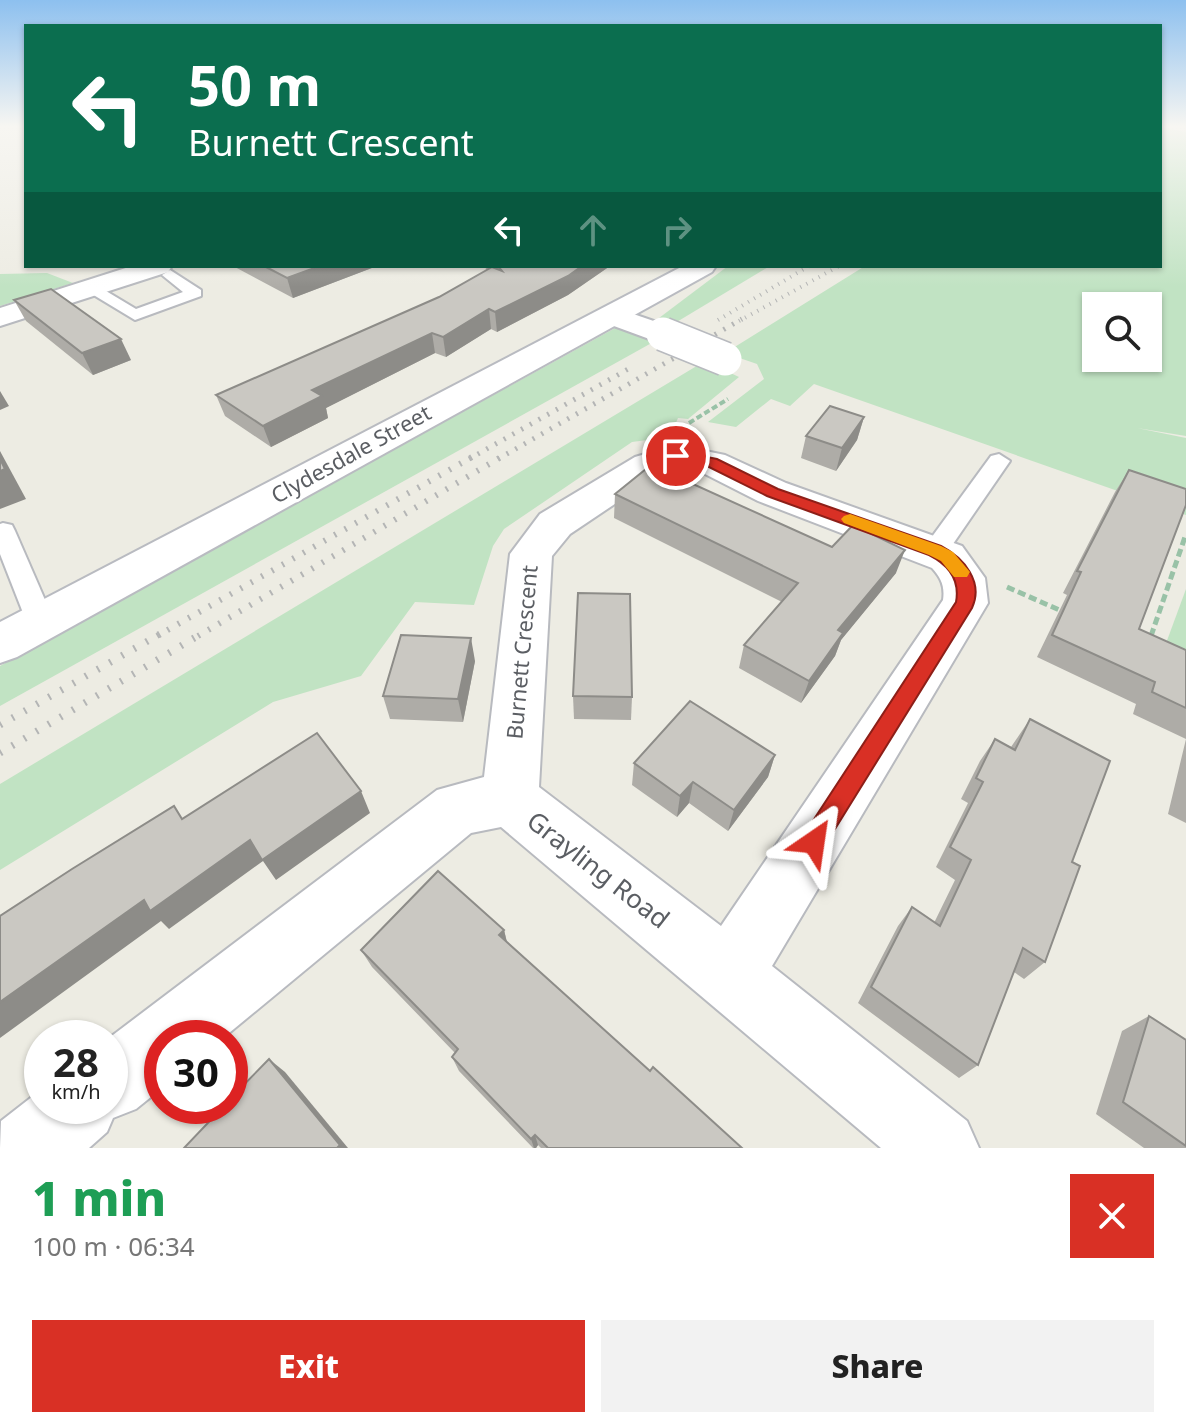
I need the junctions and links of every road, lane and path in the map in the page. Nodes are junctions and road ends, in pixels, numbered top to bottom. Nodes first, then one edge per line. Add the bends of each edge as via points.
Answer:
1 (699, 268) edge
2 (164, 271) edge
3 (90, 288) junction
4 (613, 316) junction
5 (0, 317) edge
6 (725, 359) joint
7 (676, 456) junction
8 (999, 461) dead end
9 (3, 531) dead end
10 (1186, 534) edge
11 (950, 567) junction
12 (1073, 616) edge
13 (41, 623) junction
14 (0, 644) edge
15 (1146, 648) edge
16 (510, 799) junction
17 (729, 974) junction
18 (190, 1020) edge
19 (144, 1056) edge
20 (128, 1069) edge
21 (58, 1124) edge
22 (28, 1148) edge
23 (940, 1148) edge

1 - 4 street, Clydesdale Street
2 - 3 street
2 - 3 lane via 195,293 135,315
3 - 5 street
4 - 6 street, bridge
4 - 13 street, Clydesdale Street
6 - 7 path via 754,378 689,424
7 - 11 street via 712,463
7 - 16 street, Burnett Crescent via 648,465 555,524 531,554
8 - 11 lane
9 - 13 lane
10 - 15 path
11 - 12 path
11 - 17 street via 965,603
13 - 14 street, Clydesdale Street
16 - 17 street, Grayling Road
16 - 18 street, Grayling Road via 457,809
17 - 23 street, Grayling Road
19 - 20 street
21 - 22 street

